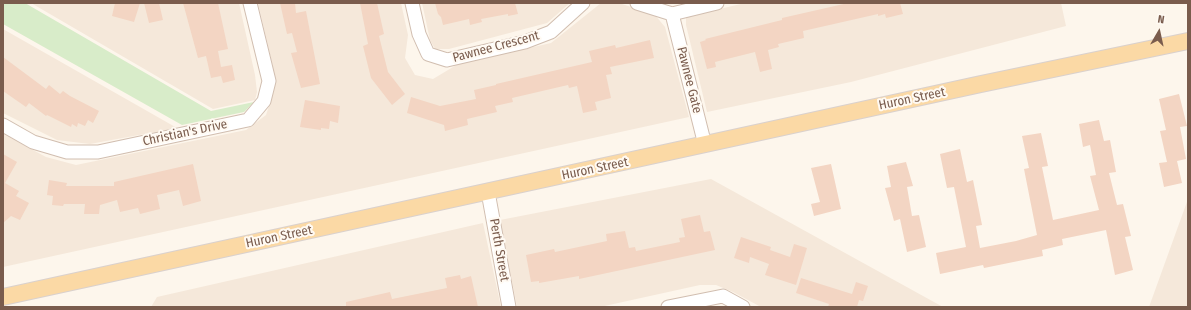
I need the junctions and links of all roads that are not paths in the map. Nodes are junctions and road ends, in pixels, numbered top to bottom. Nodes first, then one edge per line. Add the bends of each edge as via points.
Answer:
1 (250, 3) edge
2 (412, 3) edge
3 (583, 3) edge
4 (637, 3) edge
5 (717, 3) edge
6 (672, 14) junction
7 (1188, 41) edge
8 (3, 125) edge
9 (705, 144) junction
10 (488, 192) junction
11 (3, 297) edge
12 (509, 307) edge
13 (668, 307) edge
14 (743, 307) edge

1 - 8 street, Christian's Drive via 269,81 264,101 248,120 98,152 67,152 33,142
2 - 3 street, Pawnee Crescent via 419,34 428,54 447,60 525,42 550,32
4 - 6 street
5 - 6 street
6 - 9 street, Pawnee Gate
7 - 9 main road, Huron Street
9 - 10 main road, Huron Street
10 - 11 main road, Huron Street
10 - 12 street, Perth Street
13 - 14 street via 723,296

